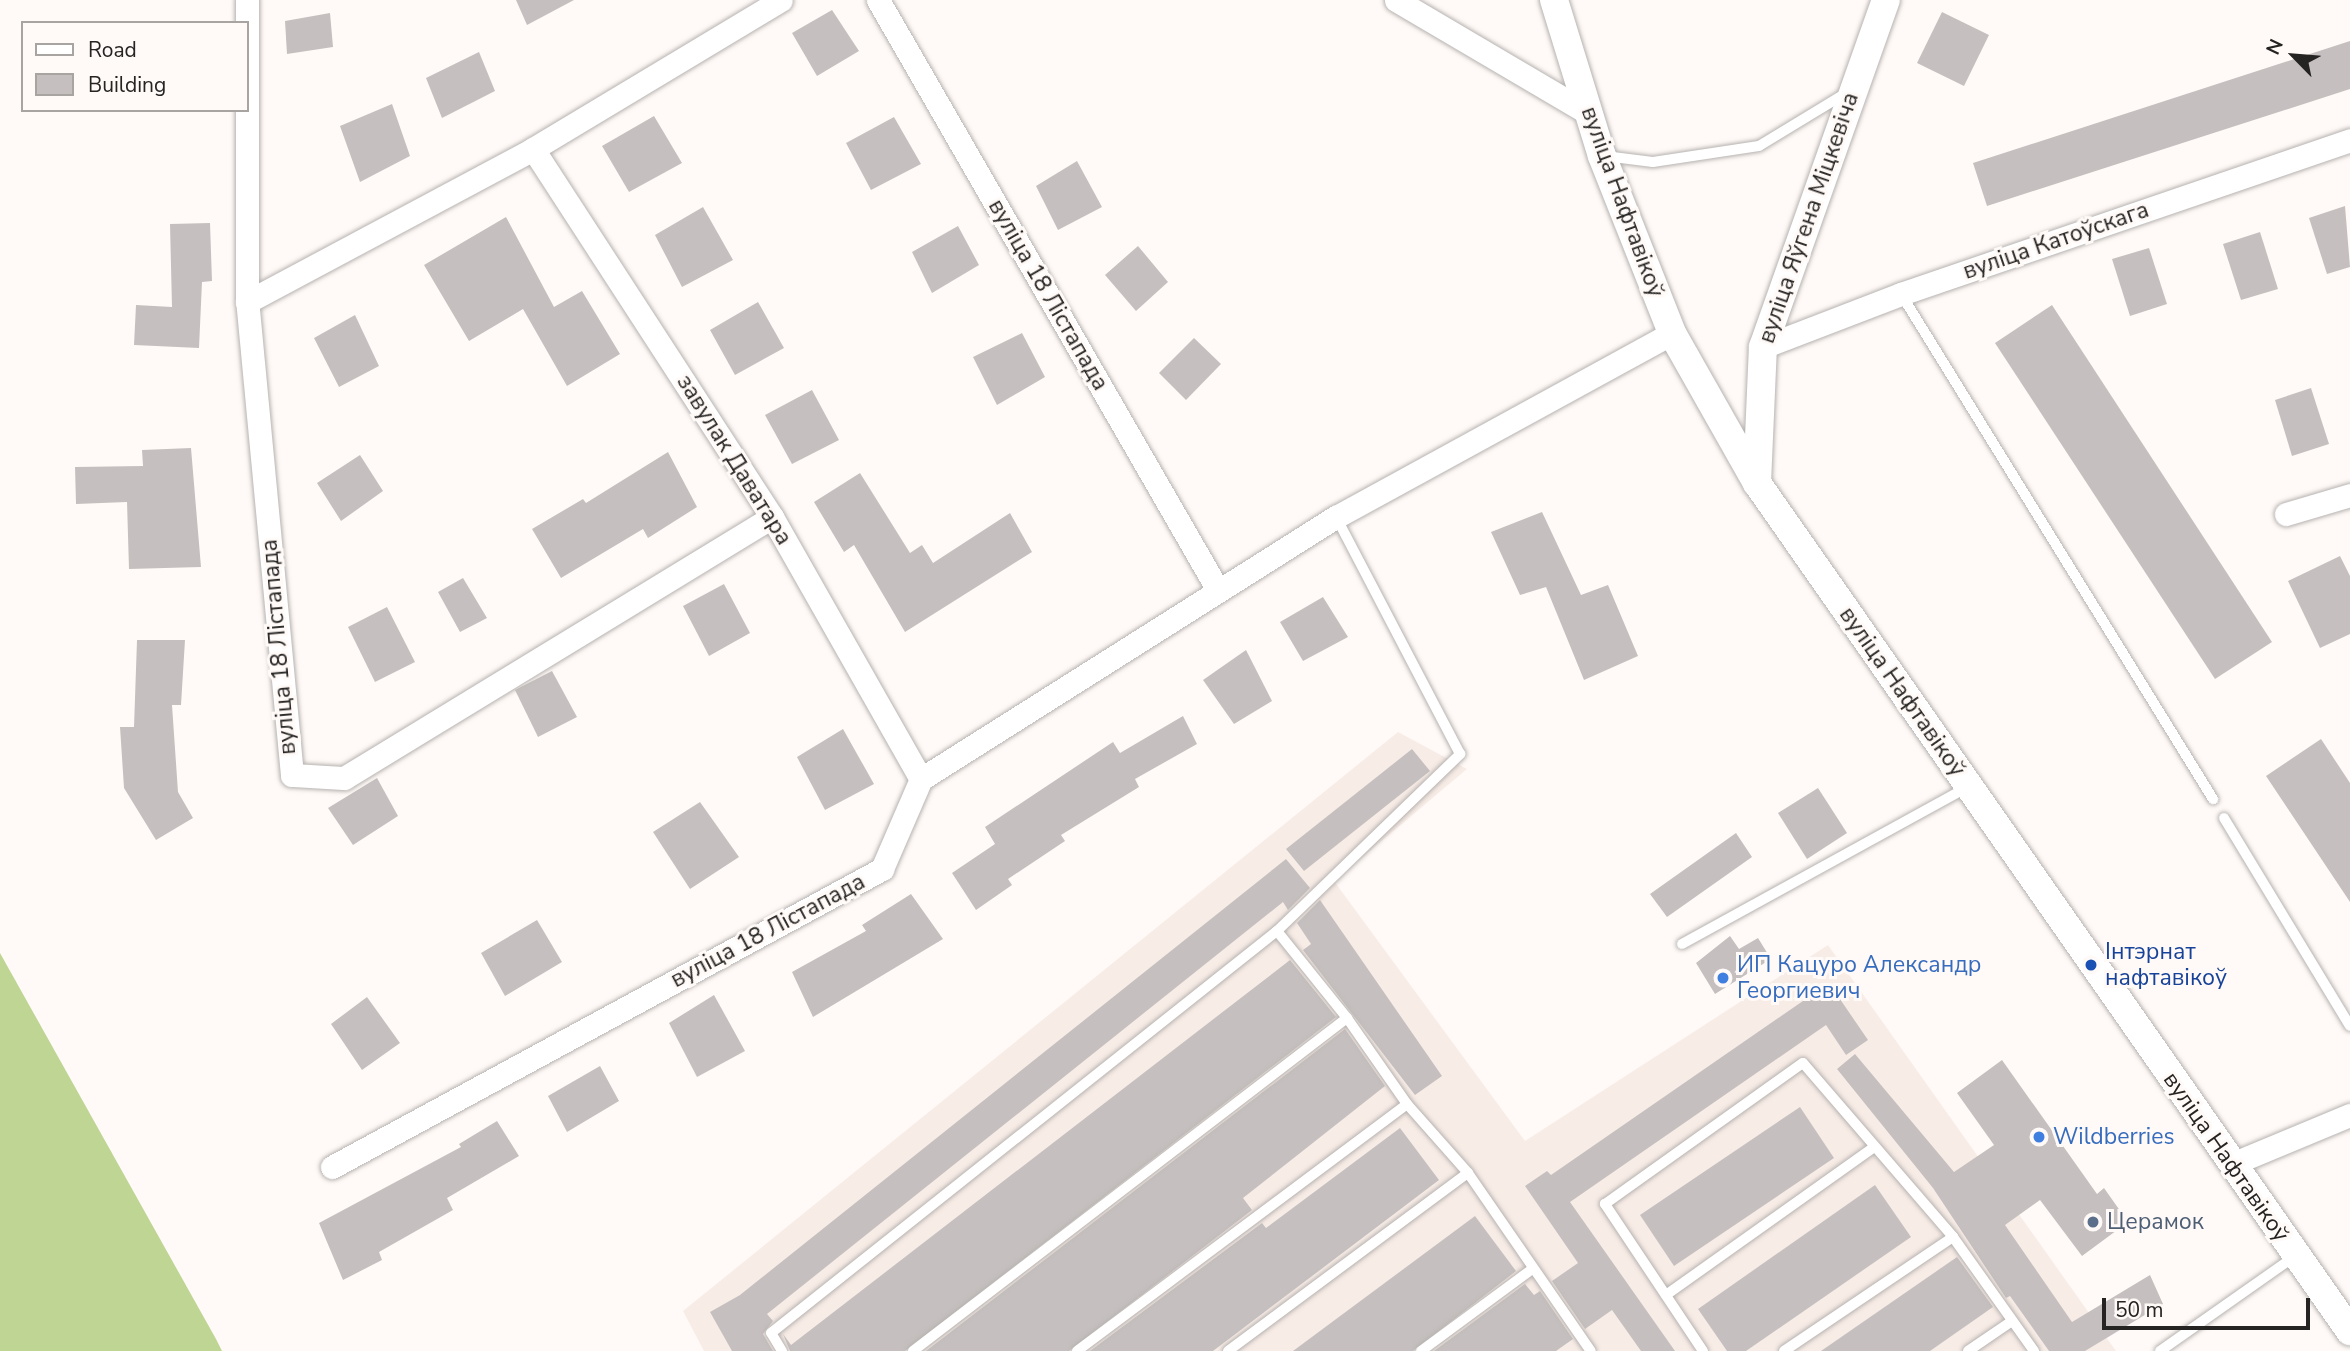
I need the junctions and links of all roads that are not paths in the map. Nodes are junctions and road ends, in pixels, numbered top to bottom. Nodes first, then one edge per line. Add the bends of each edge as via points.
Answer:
1 (247, 0) edge
2 (781, 0) edge
3 (878, 0) edge
4 (1396, 0) edge
5 (1554, 0) edge
6 (1886, 0) edge
7 (247, 21) edge
8 (1852, 90) junction
9 (247, 112) edge
10 (1588, 113) junction
11 (2350, 140) edge
12 (533, 149) junction
13 (1602, 156) junction
14 (1900, 294) junction
15 (247, 302) junction
16 (1672, 333) junction
17 (1763, 347) junction
18 (1758, 483) junction
19 (2350, 495) edge
20 (2286, 513) dead end
21 (772, 517) junction
22 (1336, 517) junction
23 (1218, 590) junction
24 (922, 779) junction
25 (1968, 787) junction
26 (2213, 799) dead end
27 (2224, 818) dead end
28 (1277, 931) junction
29 (1682, 944) dead end
30 (1347, 1018) junction
31 (2350, 1026) edge
32 (1406, 1104) junction
33 (2350, 1115) edge
34 (1874, 1147) junction
35 (2232, 1164) junction
36 (332, 1167) dead end
37 (1468, 1173) junction
38 (1952, 1237) junction
39 (2295, 1256) junction
40 (1531, 1270) junction
41 (1666, 1295) junction
42 (2012, 1321) junction
43 (2350, 1331) edge
44 (1588, 1350) edge
45 (782, 1351) edge
46 (913, 1351) edge
47 (1077, 1351) edge
48 (1228, 1351) edge
49 (1421, 1351) edge
50 (1703, 1351) edge
51 (1784, 1351) edge
52 (1968, 1351) edge
53 (2034, 1351) edge
54 (2160, 1351) edge

1 - 7 street, вуліца 18 Лістапада
2 - 12 street
3 - 23 street, вуліца 18 Лістапада
4 - 10 street
5 - 10 street, вуліца Нафтавікоў
6 - 8 street, вуліца Яўгена Міцкевіча
8 - 13 lane via 1759,146 1653,162
8 - 17 street, вуліца Яўгена Міцкевіча
9 - 15 street, вуліца 18 Лістапада
10 - 13 street, вуліца Нафтавікоў
11 - 14 street, вуліца Катоўскага
12 - 15 street
12 - 21 street, завулак Даватара
13 - 16 street, вуліца Нафтавікоў
14 - 17 street, вуліца Катоўскага
14 - 26 lane
15 - 21 street, вуліца 18 Лістапада via 292,775 344,778
16 - 18 street, вуліца Нафтавікоў
16 - 22 street
17 - 18 street, вуліца Яўгена Міцкевіча
18 - 25 street, вуліца Нафтавікоў
19 - 20 street
21 - 24 street, завулак Даватара
22 - 23 street
22 - 28 lane via 1460,754
23 - 24 street
24 - 36 street, вуліца 18 Лістапада via 882,869
25 - 29 lane
25 - 35 street, вуліца Нафтавікоў
27 - 31 lane
28 - 30 lane
28 - 45 lane via 771,1333
30 - 32 lane
30 - 46 lane
32 - 37 lane
32 - 47 lane
33 - 35 street
34 - 38 lane
34 - 41 lane
34 - 41 lane via 1803,1063 1616,1196 1605,1204
35 - 39 street, вуліца Нафтавікоў
37 - 40 lane
37 - 48 lane
38 - 42 lane
38 - 51 lane
39 - 43 street, вуліца Нафтавікоў
39 - 54 lane
40 - 44 lane
40 - 49 lane
41 - 50 lane
42 - 52 lane
42 - 53 lane

